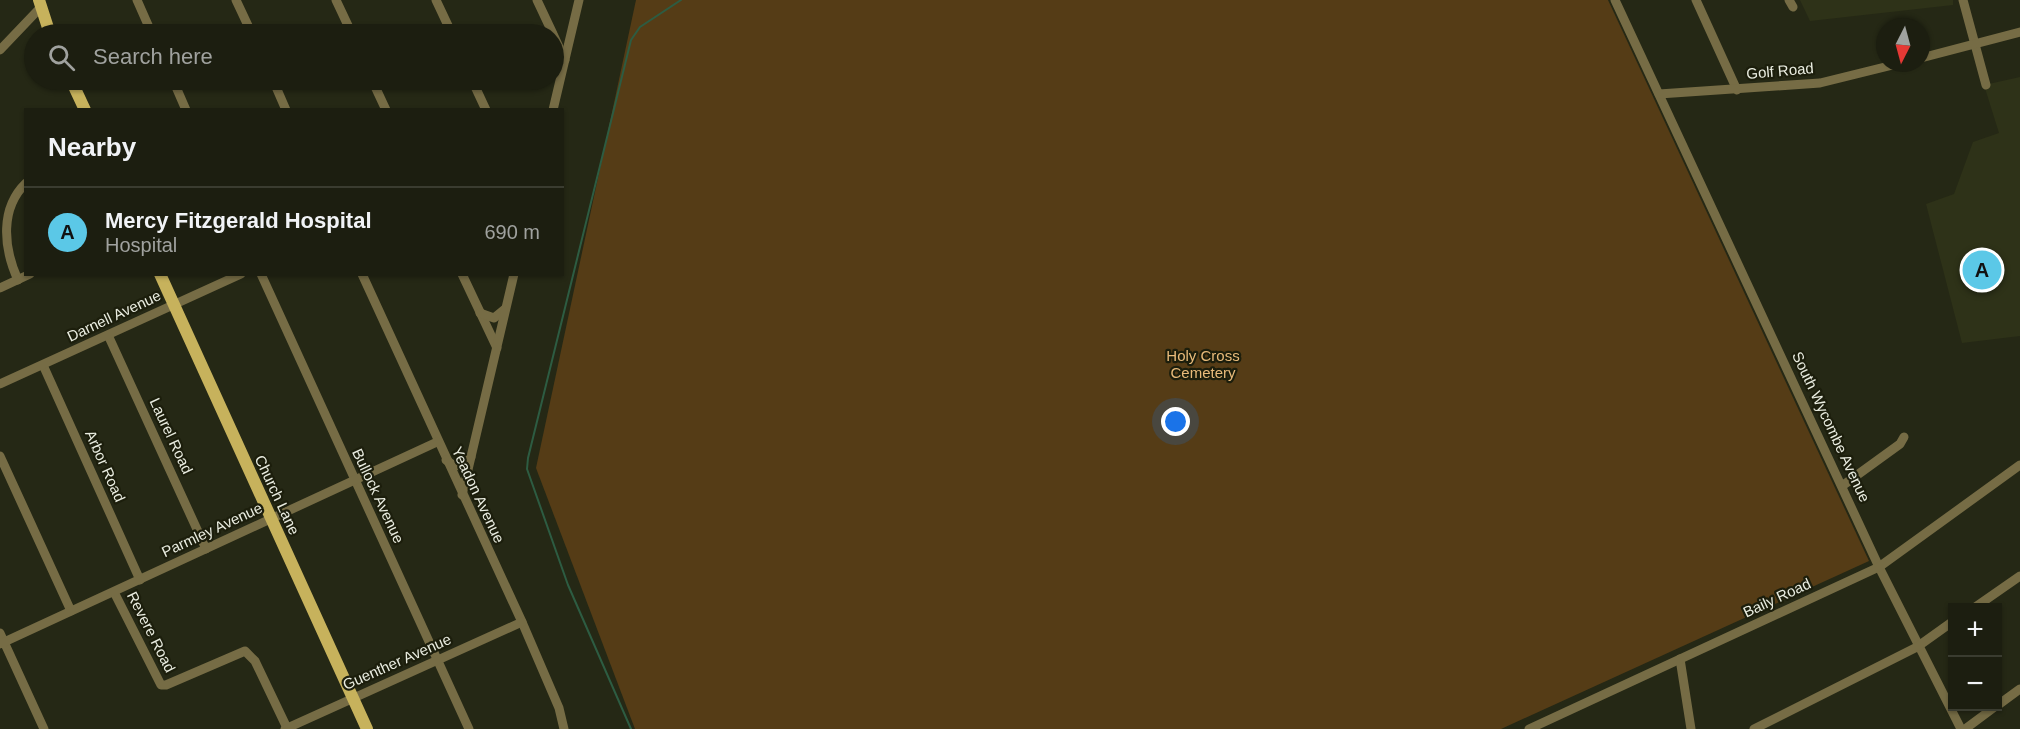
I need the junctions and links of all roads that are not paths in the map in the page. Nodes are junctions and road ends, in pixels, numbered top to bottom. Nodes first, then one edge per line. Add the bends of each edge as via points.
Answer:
1 (136, 0) edge
2 (236, 0) edge
3 (336, 0) edge
4 (436, 0) edge
5 (537, 0) edge
6 (579, 0) edge
7 (1615, 0) edge
8 (1696, 0) edge
9 (1963, 0) edge
10 (43, 3) edge
11 (48, 24) edge
12 (147, 24) edge
13 (247, 24) edge
14 (347, 24) edge
15 (447, 24) edge
16 (548, 24) edge
17 (2020, 32) edge
18 (1974, 44) junction
19 (0, 50) edge
20 (1930, 56) edge
21 (565, 60) joint
22 (564, 64) edge
23 (1876, 69) edge
24 (1986, 85) dead end
25 (76, 90) edge
26 (177, 90) edge
27 (277, 90) edge
28 (377, 90) edge
29 (477, 90) edge
30 (558, 90) edge
31 (1737, 90) junction
32 (1659, 94) junction
33 (84, 108) edge
34 (185, 108) edge
35 (285, 108) edge
36 (385, 108) edge
37 (485, 108) edge
38 (553, 108) edge
39 (24, 185) edge
40 (26, 276) edge
41 (161, 276) edge
42 (237, 276) edge
43 (262, 276) edge
44 (363, 276) edge
45 (463, 276) edge
46 (514, 276) edge
47 (18, 280) junction
48 (0, 288) edge
49 (174, 305) junction
50 (507, 307) junction
51 (480, 313) junction
52 (108, 335) junction
53 (497, 348) junction
54 (42, 365) junction
55 (0, 384) edge
56 (1904, 437) dead end
57 (437, 442) junction
58 (0, 456) edge
59 (471, 457) junction
60 (444, 458) junction
61 (2020, 465) edge
62 (354, 481) junction
63 (1842, 486) junction
64 (462, 495) junction
65 (272, 519) junction
66 (206, 549) junction
67 (1879, 567) junction
68 (2020, 576) edge
69 (140, 580) junction
70 (114, 592) junction
71 (1981, 603) edge
72 (71, 611) junction
73 (522, 622) junction
74 (1948, 625) edge
75 (1, 640) edge
76 (1917, 646) junction
77 (1680, 659) junction
78 (439, 660) junction
79 (2020, 689) edge
80 (354, 698) junction
81 (2002, 702) edge
82 (1990, 711) edge
83 (44, 729) edge
84 (286, 729) edge
85 (367, 729) edge
86 (470, 729) edge
87 (564, 729) edge
88 (1529, 729) edge
89 (1691, 729) edge
90 (1754, 729) edge
91 (1963, 729) edge

1 - 12 street
2 - 13 street
3 - 14 street
4 - 15 street
5 - 16 street
6 - 21 street
7 - 32 street, South Wycombe Avenue
8 - 31 street
9 - 18 street
10 - 11 main road
10 - 19 street
17 - 18 street
18 - 20 street
18 - 24 street
21 - 22 street
23 - 31 street, Golf Road via 1820,83
25 - 33 main road
26 - 34 street
27 - 35 street
28 - 36 street
29 - 37 street
30 - 38 street
31 - 32 street, Golf Road
32 - 63 street, South Wycombe Avenue
39 - 47 street via 7,203 1,225 6,253
40 - 47 street
41 - 49 main road, Church Lane
42 - 49 street, Darnell Avenue
43 - 62 street, Bullock Avenue
44 - 57 street, Yeadon Avenue
45 - 51 street
46 - 50 street
47 - 48 street
49 - 52 street, Darnell Avenue
49 - 65 main road, Church Lane
50 - 51 street via 494,318
50 - 53 street
51 - 53 street
52 - 54 street, Darnell Avenue
52 - 66 street, Laurel Road
53 - 59 street
54 - 55 street, Darnell Avenue
54 - 69 street, Arbor Road
56 - 63 street via 1900,444
57 - 60 street, Yeadon Avenue
57 - 62 street, Parmley Avenue
58 - 72 street
59 - 60 street via 462,466 450,464
59 - 64 street
60 - 64 street, Yeadon Avenue
61 - 67 street, Baily Road
62 - 65 street, Parmley Avenue
62 - 78 street, Bullock Avenue
63 - 67 street, South Wycombe Avenue
64 - 73 street, Yeadon Avenue
65 - 66 street, Parmley Avenue
65 - 80 main road, Church Lane
66 - 69 street, Parmley Avenue
67 - 76 street, South Wycombe Avenue
67 - 77 street, Baily Road
68 - 71 street
69 - 70 street, Parmley Avenue
70 - 72 street, Parmley Avenue
70 - 84 street, Revere Road via 161,685 245,651 255,661
72 - 75 street, Parmley Avenue
73 - 78 street, Guenther Avenue
73 - 87 street, Yeadon Avenue via 559,708
74 - 76 street
75 - 83 street
76 - 90 street
76 - 91 street, South Wycombe Avenue
77 - 88 street, Baily Road
77 - 89 street
78 - 80 street, Guenther Avenue
78 - 86 street, Bullock Avenue
79 - 81 street
80 - 84 street, Guenther Avenue
80 - 85 main road, Church Lane
82 - 91 street

